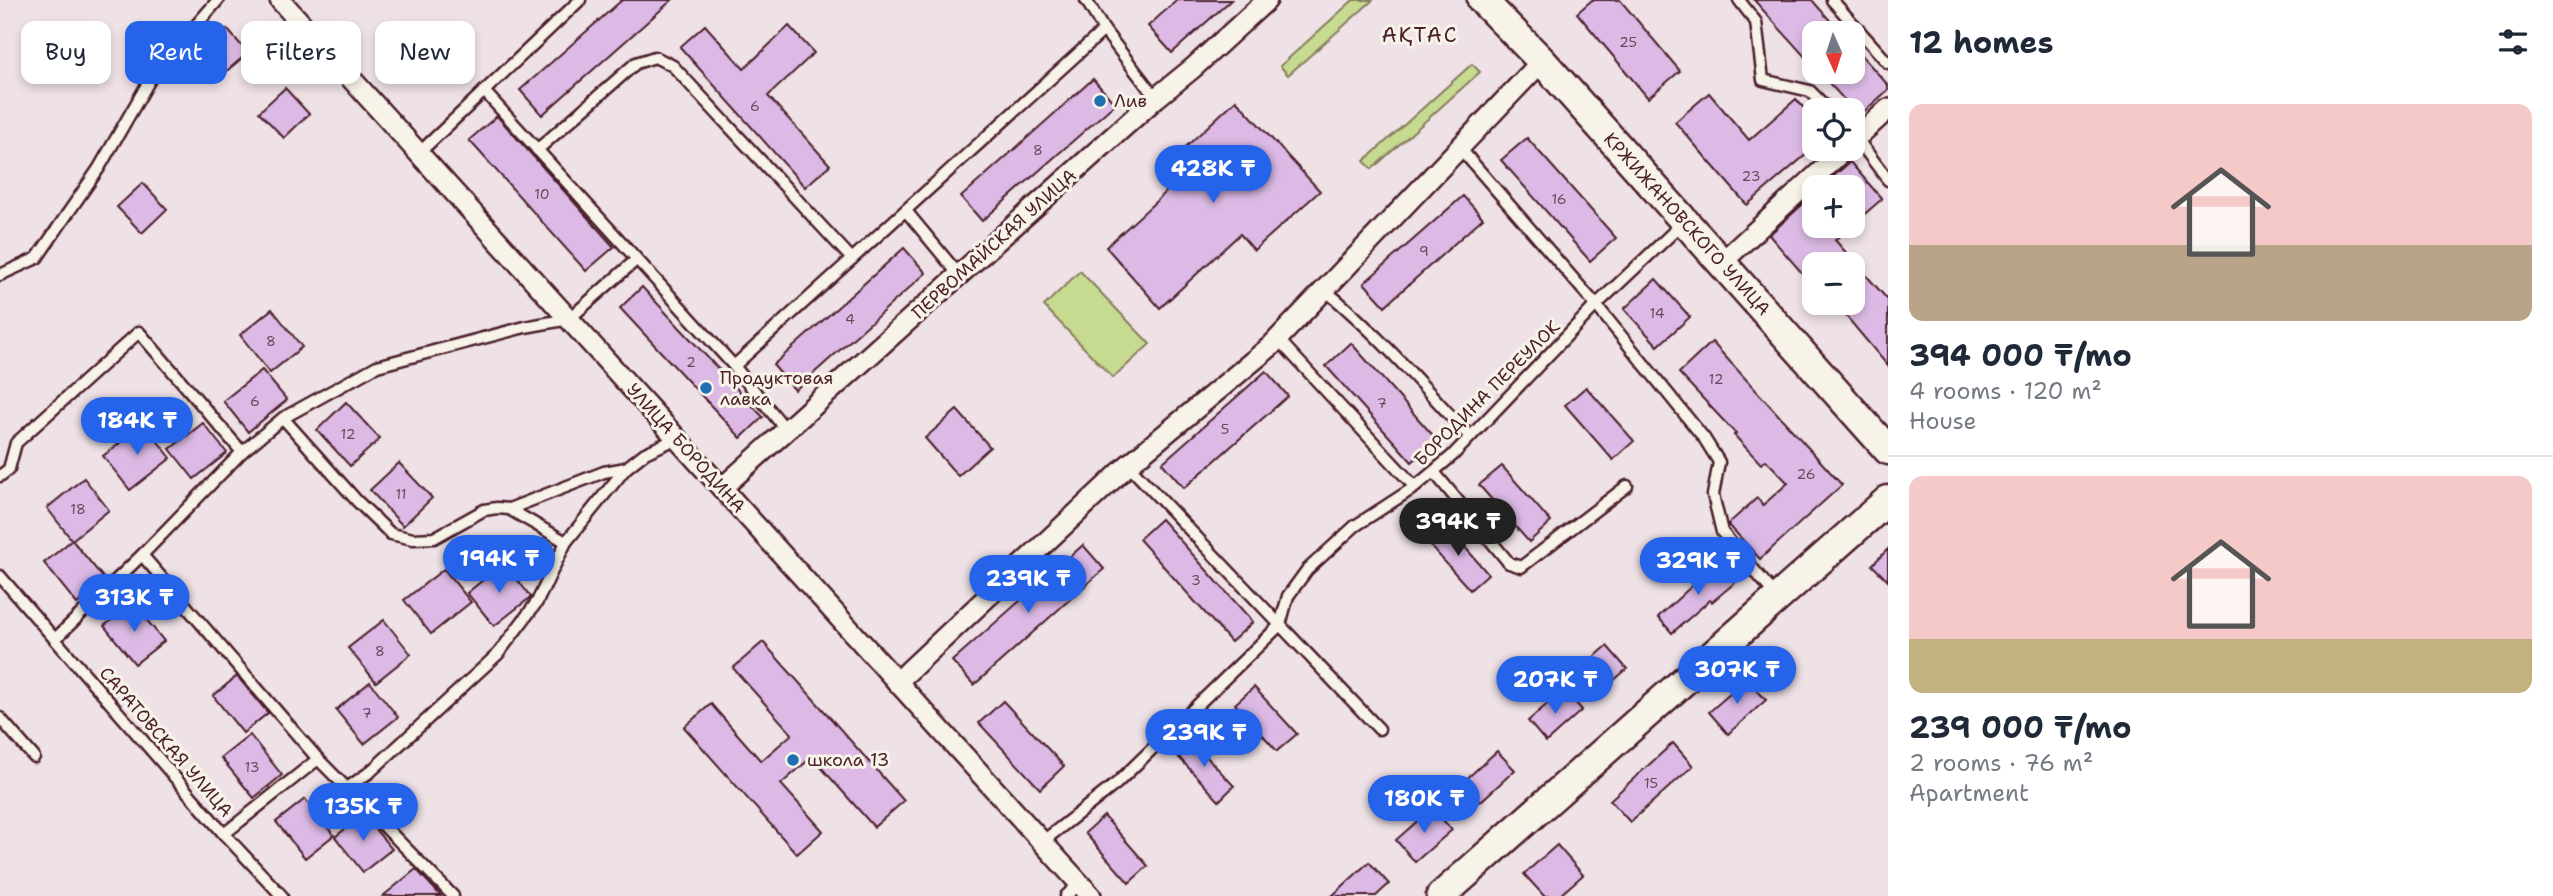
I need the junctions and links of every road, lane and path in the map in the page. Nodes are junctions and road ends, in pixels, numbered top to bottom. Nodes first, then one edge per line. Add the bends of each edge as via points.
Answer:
1 (218, 0) edge
2 (280, 0) edge
3 (580, 0) edge
4 (1086, 0) edge
5 (1267, 0) edge
6 (1482, 0) edge
7 (1739, 0) edge
8 (1832, 0) edge
9 (1104, 30) junction
10 (1542, 61) junction
11 (1888, 63) edge
12 (484, 91) junction
13 (1156, 98) junction
14 (1817, 98) edge
15 (1888, 109) edge
16 (1865, 129) edge
17 (1460, 148) junction
18 (537, 150) junction
19 (419, 153) junction
20 (1865, 154) edge
21 (1829, 161) edge
22 (1888, 180) edge
23 (906, 211) junction
24 (1684, 221) junction
25 (852, 259) junction
26 (636, 260) junction
27 (1721, 262) junction
28 (0, 275) edge
29 (959, 275) junction
30 (1325, 290) junction
31 (1596, 305) junction
32 (569, 319) junction
33 (1278, 339) junction
34 (734, 366) junction
35 (283, 418) junction
36 (787, 430) junction
37 (1469, 437) junction
38 (676, 439) junction
39 (1888, 450) edge
40 (242, 452) junction
41 (1128, 465) junction
42 (626, 468) junction
43 (1434, 472) junction
44 (0, 475) edge
45 (1627, 486) dead end
46 (1415, 487) junction
47 (722, 488) junction
48 (1888, 500) edge
49 (509, 509) junction
50 (566, 542) junction
51 (142, 555) junction
52 (0, 576) edge
53 (1777, 598) junction
54 (1280, 625) junction
55 (56, 638) junction
56 (898, 682) junction
57 (0, 718) edge
58 (1379, 729) dead end
59 (34, 757) dead end
60 (318, 759) junction
61 (347, 788) junction
62 (224, 834) junction
63 (1042, 842) junction
64 (1079, 892) edge
65 (282, 896) edge
66 (453, 896) edge
67 (1441, 896) edge

1 - 28 lane via 152,76 99,168 37,258
2 - 19 street, УЛИЦА БОРОДИНА
3 - 12 lane
4 - 9 lane
5 - 13 street, ПЕРВОМАЙСКАЯ УЛИЦА
6 - 10 street, КРЖИЖАНОВСКОГО УЛИЦА
7 - 14 lane via 1756,22 1763,80 1810,91
8 - 11 lane
9 - 13 lane
9 - 23 lane
10 - 17 street
10 - 24 street, КРЖИЖАНОВСКОГО УЛИЦА
12 - 18 lane
12 - 19 lane
13 - 29 street, ПЕРВОМАЙСКАЯ УЛИЦА
15 - 16 street
17 - 30 street
17 - 31 lane
18 - 25 lane via 636,63 655,57 673,66
18 - 26 lane
19 - 32 street, УЛИЦА БОРОДИНА
20 - 22 lane
21 - 27 street
23 - 25 lane
23 - 29 lane
24 - 27 street, КРЖИЖАНОВСКОГО УЛИЦА
24 - 31 lane, БОРОДИНА ПЕРЕУЛОК
25 - 34 lane
26 - 32 lane
26 - 34 lane
27 - 39 street, КРЖИЖАНОВСКОГО УЛИЦА
29 - 36 street, ПЕРВОМАЙСКАЯ УЛИЦА
30 - 33 street
30 - 37 lane via 1389,349
31 - 37 lane, БОРОДИНА ПЕРЕУЛОК
31 - 53 lane via 1719,462 1713,495 1722,532
32 - 35 lane via 377,366
32 - 38 street, УЛИЦА БОРОДИНА
33 - 41 street
33 - 46 lane
34 - 36 lane
35 - 40 lane
35 - 49 lane via 391,534 434,538 484,510
36 - 47 street, ПЕРВОМАЙСКАЯ УЛИЦА
37 - 43 lane, БОРОДИНА ПЕРЕУЛОК
38 - 42 lane
38 - 47 street, УЛИЦА БОРОДИНА
40 - 44 lane via 139,332 16,443 9,469
40 - 51 lane
41 - 54 lane
41 - 56 street
42 - 49 lane via 604,472
42 - 50 lane
43 - 45 lane via 1508,563 1521,567
43 - 46 lane, БОРОДИНА ПЕРЕУЛОК
46 - 54 lane, БОРОДИНА ПЕРЕУЛОК via 1355,526 1307,570 1288,596
47 - 56 street, УЛИЦА БОРОДИНА
48 - 53 street
49 - 50 lane
50 - 61 lane via 537,602 498,654
51 - 55 lane
51 - 60 lane
52 - 55 lane, САРАТОВСКАЯ УЛИЦА
53 - 67 street
54 - 58 lane
54 - 63 lane, БОРОДИНА ПЕРЕУЛОК via 1117,783
55 - 62 lane, САРАТОВСКАЯ УЛИЦА
56 - 63 street, УЛИЦА БОРОДИНА
57 - 59 lane
60 - 61 lane
60 - 62 lane
61 - 66 lane
62 - 65 lane, САРАТОВСКАЯ УЛИЦА
63 - 64 street, УЛИЦА БОРОДИНА

